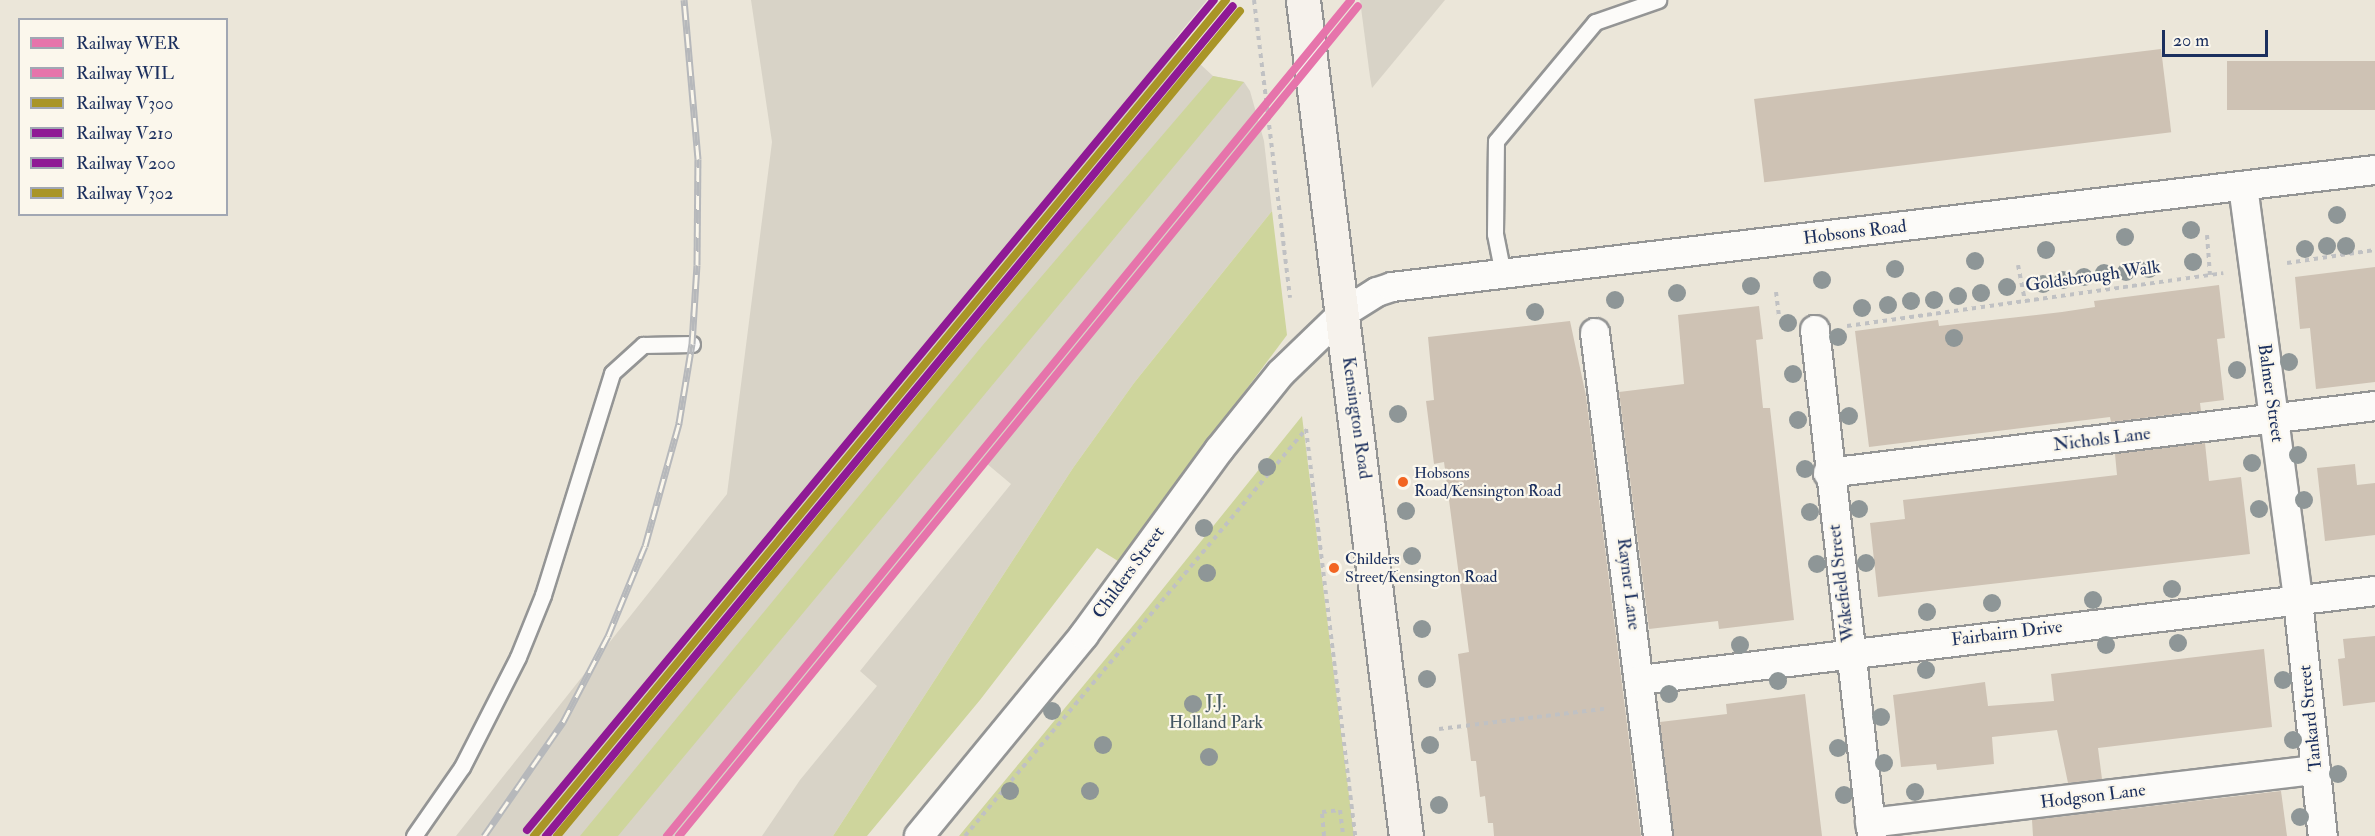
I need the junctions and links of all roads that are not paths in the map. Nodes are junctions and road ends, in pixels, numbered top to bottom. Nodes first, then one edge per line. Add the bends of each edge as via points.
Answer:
1 (1304, 0) edge
2 (1658, 0) edge
3 (2375, 170) edge
4 (2242, 186) junction
5 (1503, 274) junction
6 (1342, 314) junction
7 (1815, 330) road end
8 (1595, 333) dead end
9 (692, 344) dead end
10 (2375, 406) edge
11 (2274, 419) junction
12 (1828, 473) junction
13 (2375, 591) edge
14 (2298, 600) junction
15 (1850, 654) junction
16 (1641, 692) junction
17 (2316, 770) junction
18 (1871, 830) edge
19 (414, 836) edge
20 (919, 836) edge
21 (1406, 836) edge
22 (1658, 836) edge
23 (2324, 836) edge

1 - 6 street, Kensington Road
2 - 5 lane via 1595,22 1496,141 1495,234
3 - 4 street, Hobsons Road
4 - 5 street, Hobsons Road
4 - 11 street, Balmer Street
5 - 6 street, Hobsons Road via 1392,287
6 - 20 street, Childers Street via 1294,358 1246,416 1084,635
6 - 21 street, Kensington Road
7 - 12 street, Wakefield Street
8 - 16 street, Rayner Lane
9 - 19 lane via 643,345 612,373 543,596 518,657 462,768
10 - 11 street, Nichols Lane
11 - 12 street, Nichols Lane
11 - 14 street, Balmer Street
12 - 15 street, Wakefield Street
13 - 14 street, Fairbairn Drive
14 - 15 street, Fairbairn Drive
14 - 17 street, Tankard Street
15 - 16 street, Fairbairn Drive
15 - 18 street, Wakefield Street
16 - 22 street, Rayner Lane
17 - 18 street, Hodgson Lane
17 - 23 street, Tankard Street

